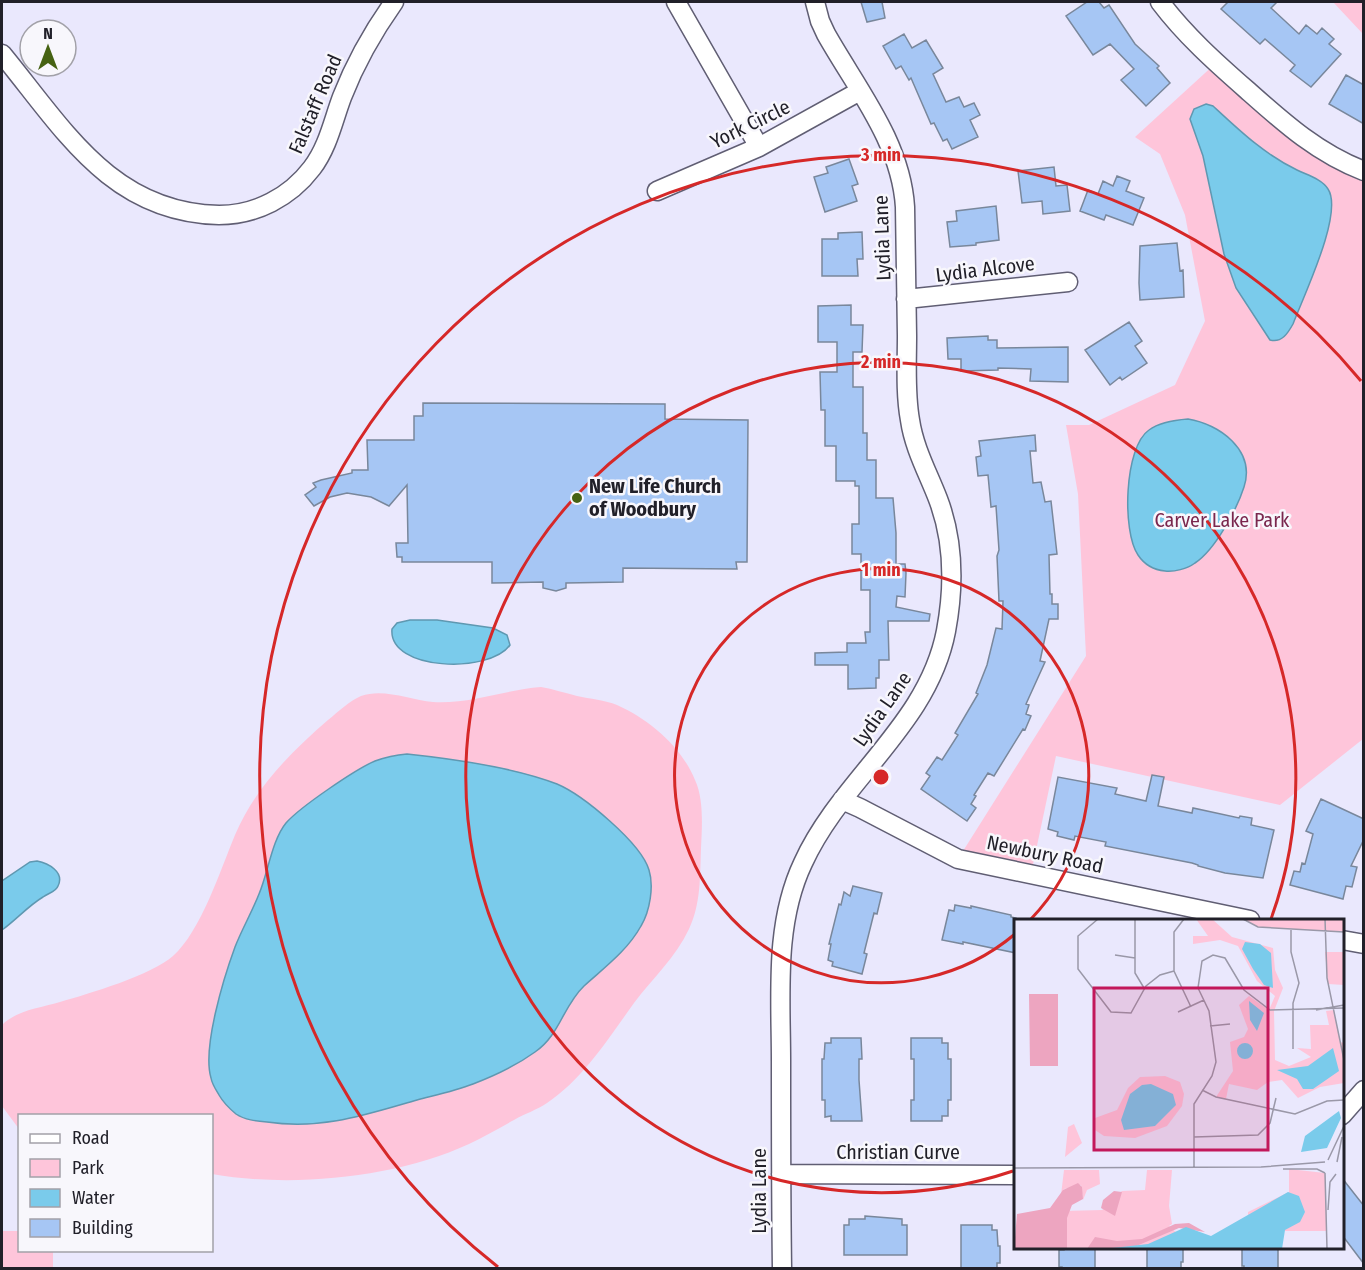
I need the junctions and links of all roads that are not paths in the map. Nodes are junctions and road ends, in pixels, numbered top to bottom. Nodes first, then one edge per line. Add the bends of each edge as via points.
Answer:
1 (393, 2) edge
2 (675, 2) edge
3 (815, 2) edge
4 (1160, 2) edge
5 (2, 54) edge
6 (860, 91) junction
7 (759, 147) junction
8 (1364, 171) edge
9 (657, 191) dead end
10 (1068, 282) dead end
11 (906, 299) junction
12 (842, 800) junction
13 (1241, 919) edge
14 (1344, 940) edge
15 (1364, 944) edge
16 (1364, 1090) edge
17 (1344, 1113) edge
18 (781, 1174) junction
19 (1014, 1175) edge
20 (782, 1269) edge

1 - 5 street, Falstaff Road via 366,43 314,166 270,204 232,215 168,208 148,201 109,177 84,154
2 - 7 street
3 - 6 street, Lydia Lane via 823,27
4 - 8 street via 1206,54 1289,128 1328,154
6 - 7 street, York Circle
6 - 11 street, Lydia Lane via 888,140 902,180
7 - 9 street, York Circle
10 - 11 street, Lydia Alcove
11 - 12 street, Lydia Lane via 909,412 917,449 947,529 952,574 949,613 941,651 921,697
12 - 13 street, Newbury Road via 958,859
12 - 18 street, Lydia Lane via 802,863 785,915 781,968
14 - 15 street
16 - 17 street
18 - 19 street, Christian Curve
18 - 20 street, Lydia Lane

